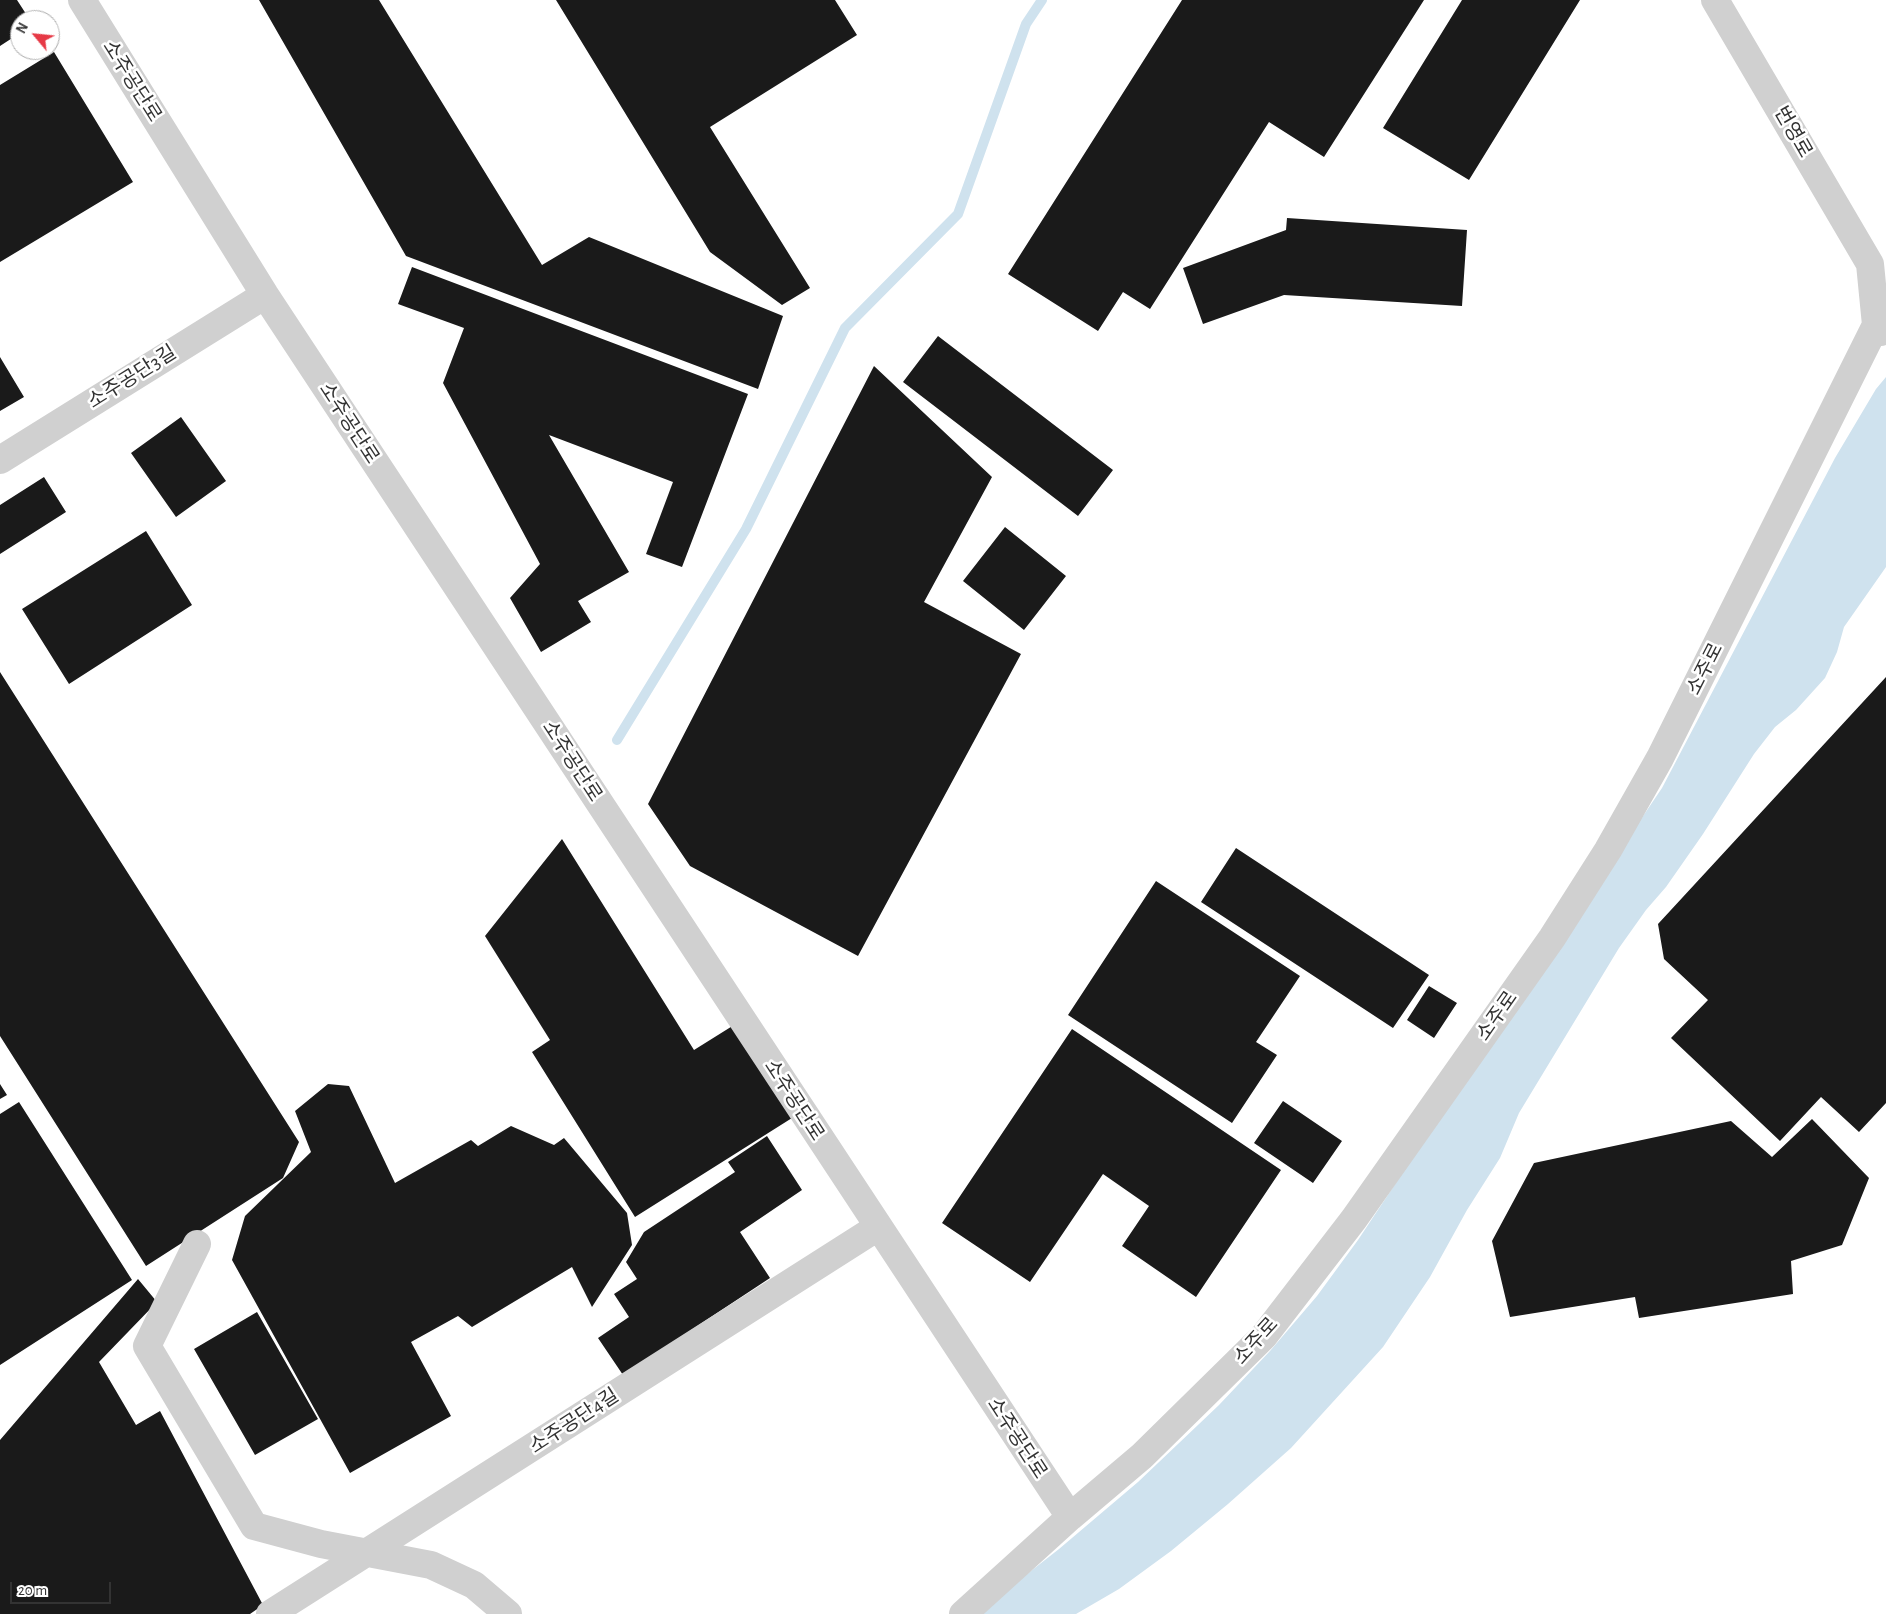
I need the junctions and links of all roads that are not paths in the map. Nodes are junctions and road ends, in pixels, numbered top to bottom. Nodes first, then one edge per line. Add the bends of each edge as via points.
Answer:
1 (82, 0) edge
2 (1715, 0) edge
3 (1878, 266) edge
4 (264, 295) junction
5 (1883, 326) edge
6 (0, 460) edge
7 (878, 1226) junction
8 (197, 1244) dead end
9 (1070, 1517) junction
10 (367, 1553) junction
11 (270, 1614) edge
12 (508, 1614) edge
13 (963, 1614) edge

1 - 4 street, 소주공단로
2 - 3 street, 번영로
3 - 5 street, 번영로
4 - 6 street, 소주공단3길
4 - 7 street, 소주공단로
5 - 9 street, 소주로 via 1660,758 1608,850 1552,938 1354,1218 1264,1336 1142,1456
7 - 9 street, 소주공단로
7 - 10 street, 소주공단4길
8 - 10 street via 147,1346 254,1526
9 - 13 street, 소주로
10 - 11 street, 소주공단4길
10 - 12 street via 431,1565 474,1585

